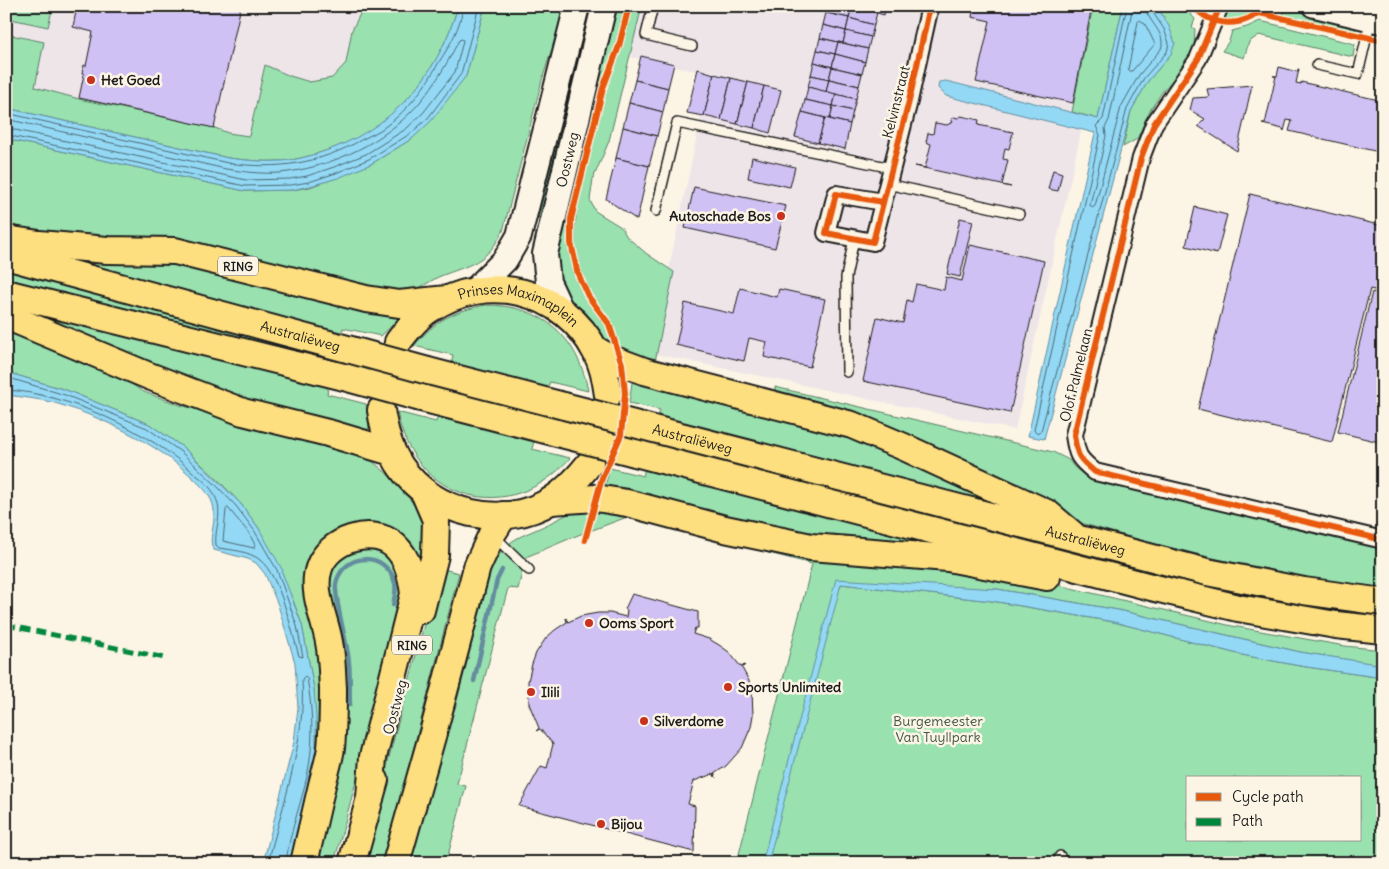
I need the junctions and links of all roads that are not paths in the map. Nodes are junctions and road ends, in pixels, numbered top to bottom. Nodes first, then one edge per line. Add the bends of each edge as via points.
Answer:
1 (576, 6) edge
2 (604, 6) edge
3 (653, 6) edge
4 (930, 6) edge
5 (1220, 6) edge
6 (1313, 6) edge
7 (1376, 16) edge
8 (692, 46) dead end
9 (1317, 65) dead end
10 (890, 176) junction
11 (883, 202) junction
12 (656, 211) dead end
13 (1020, 214) dead end
14 (6, 239) edge
15 (854, 239) junction
16 (6, 256) edge
17 (475, 290) junction
18 (6, 293) edge
19 (447, 299) junction
20 (561, 310) junction
21 (6, 316) edge
22 (398, 342) dead end
23 (596, 350) junction
24 (847, 372) dead end
25 (608, 396) dead end
26 (381, 410) dead end
27 (392, 452) junction
28 (590, 463) dead end
29 (424, 492) junction
30 (551, 501) junction
31 (498, 525) junction
32 (1079, 540) junction
33 (1383, 540) edge
34 (529, 570) dead end
35 (1151, 587) junction
36 (1383, 602) edge
37 (1383, 630) edge
38 (370, 798) junction
39 (304, 863) edge
40 (352, 863) edge
41 (396, 863) edge

1 - 17 main road, Oostweg via 518,236 505,260
2 - 20 main road, Oostweg via 545,254 548,282
3 - 8 lane via 646,35
4 - 10 street, Kelvinstraat
5 - 33 street, Olof Palmelaan via 1198,59 1154,124 1141,158 1074,435 1076,452 1095,472
6 - 7 street
7 - 9 lane via 1358,74
10 - 11 street, Kelvinstraat
10 - 12 lane via 677,123
10 - 13 lane
11 - 15 street, Kelvinstraat via 873,242
11 - 15 street, Kelvinstraat via 836,194 826,233
14 - 19 main road, RING via 107,250 175,251 366,299 399,304
15 - 24 lane via 846,277
16 - 32 main road, Australiëweg, bridge via 428,371
17 - 19 main road, Prinses Maximaplein / RING
17 - 20 main road, Prinses Maximaplein / RING via 520,292
18 - 35 main road, Australiëweg, bridge via 344,377
19 - 22 main road, Prinses Maximaplein / RING via 412,324
20 - 23 main road, Prinses Maximaplein / RING via 581,328
21 - 27 main road via 243,412
23 - 25 main road, Prinses Maximaplein / RING
23 - 32 main road via 644,371 852,425 1047,513
26 - 27 main road, RING via 384,432
27 - 29 main road, RING
28 - 30 main road, RING via 573,484
29 - 31 main road, RING via 449,506
29 - 38 main road, Oostweg / RING via 436,520 435,555
30 - 31 main road, RING
30 - 35 main road via 596,498 811,547 948,558 1114,590
31 - 34 lane
31 - 41 main road via 476,567
32 - 36 main road, Australiëweg via 1217,574
35 - 37 main road, Australiëweg via 1238,608
38 - 39 main road via 373,757 414,594 409,569 394,545 386,540 362,537 349,538 337,545 318,568 317,588 329,643 331,749
38 - 40 main road, Oostweg / RING

